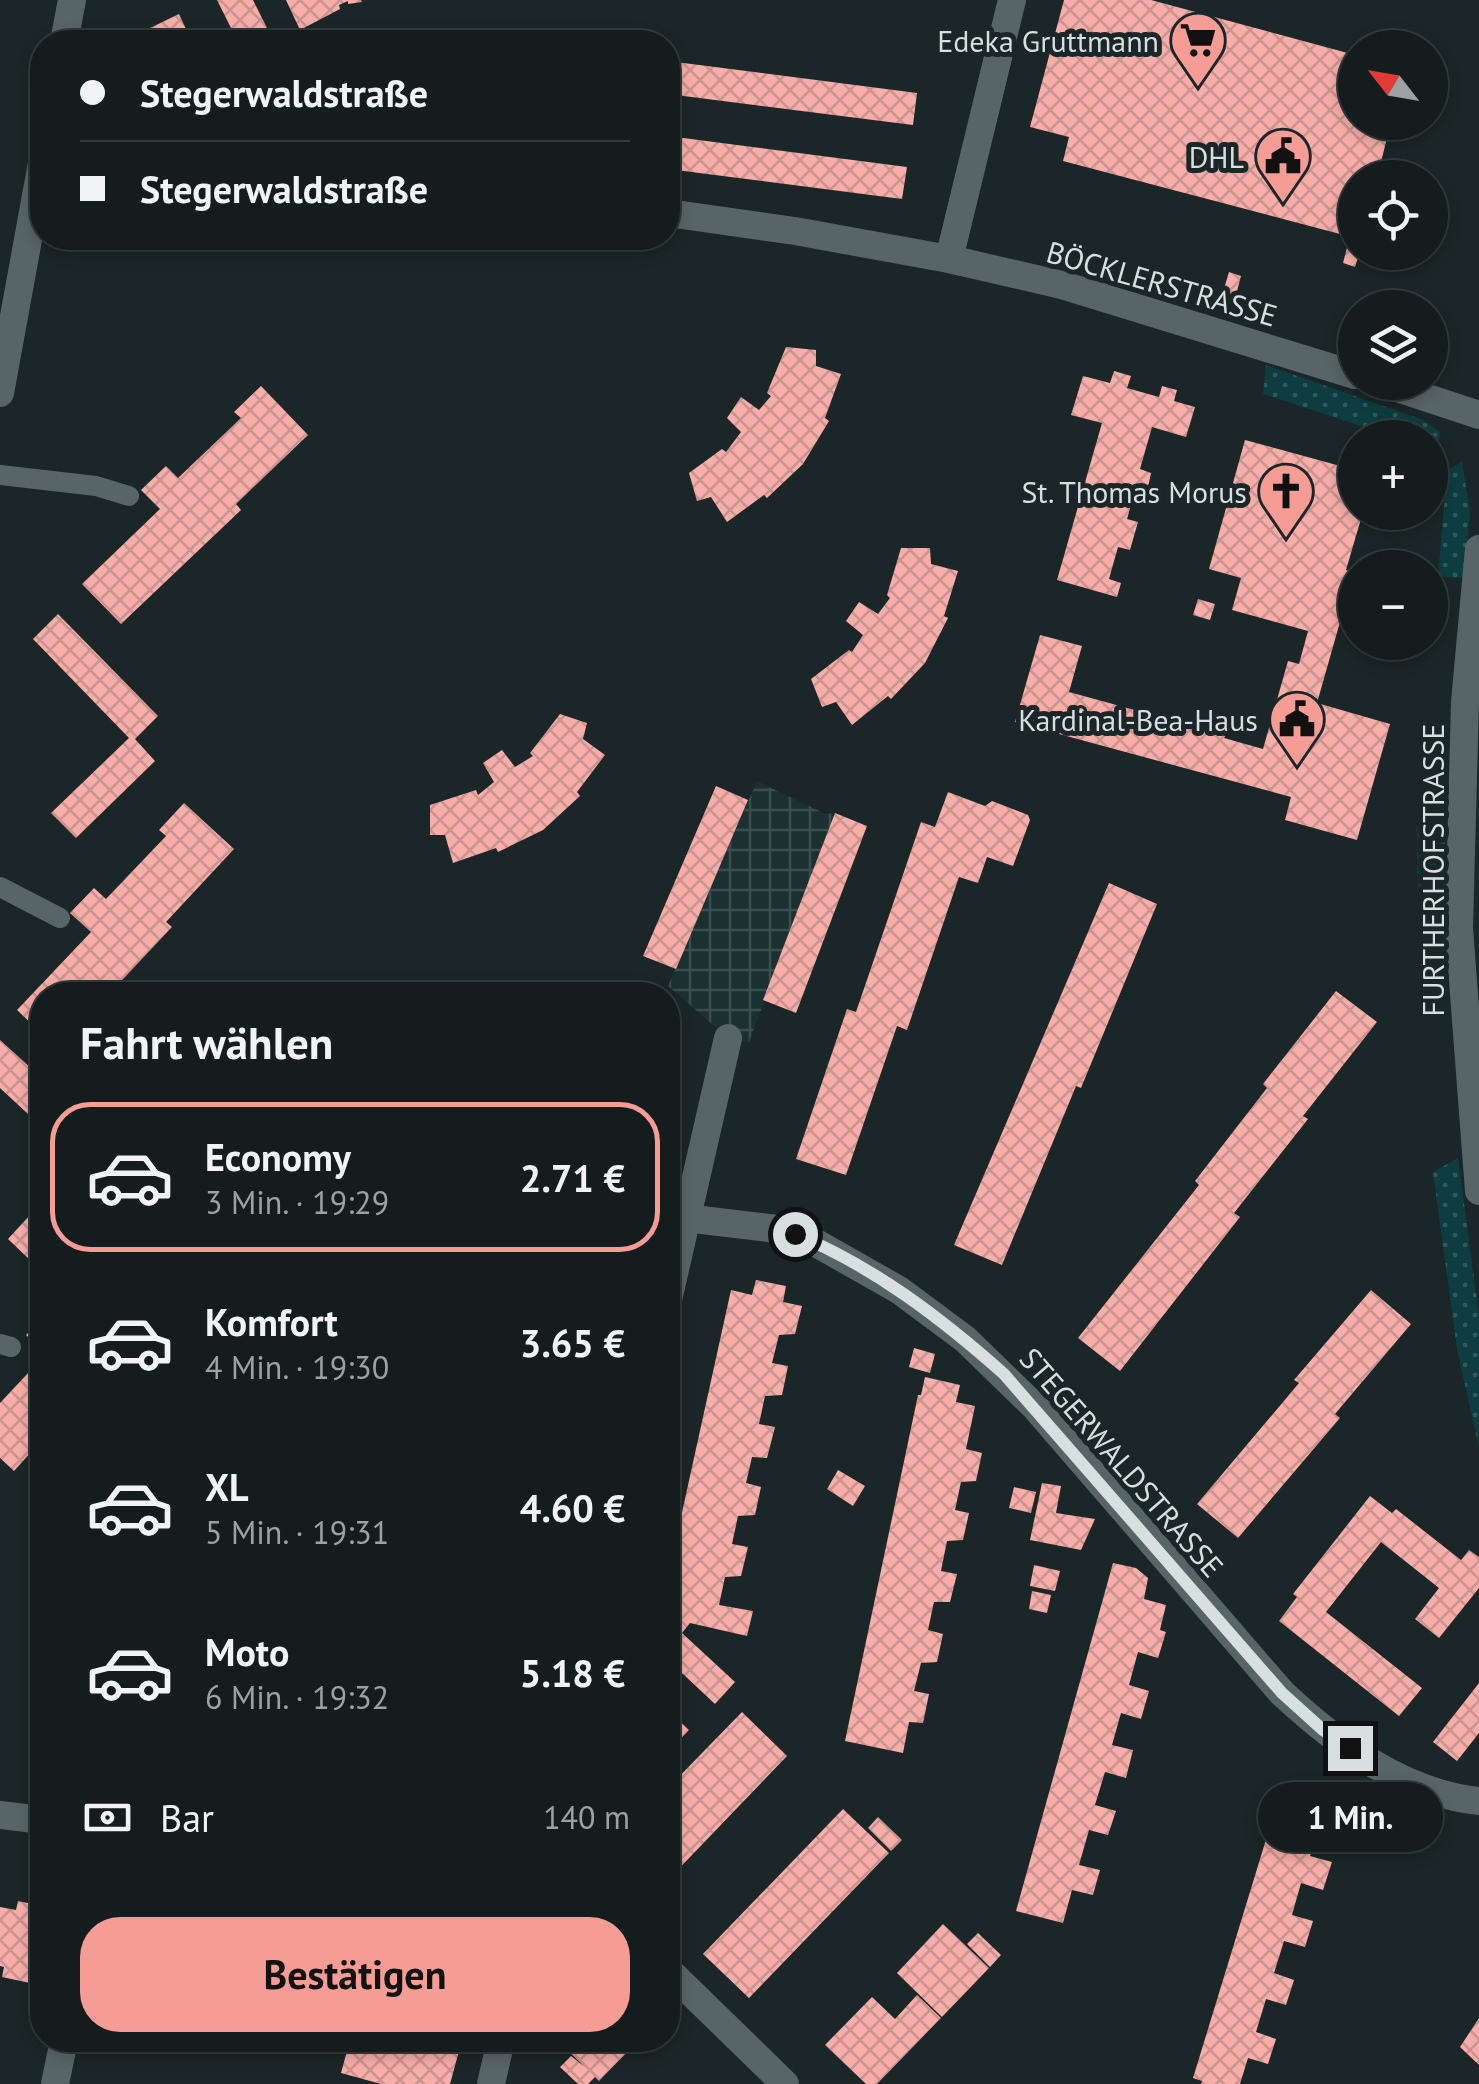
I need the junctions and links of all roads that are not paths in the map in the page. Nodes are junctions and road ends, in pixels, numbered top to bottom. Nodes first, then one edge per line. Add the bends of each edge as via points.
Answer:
1 (72, 0) edge
2 (1012, 0) edge
3 (66, 30) edge
4 (680, 215) edge
5 (30, 244) edge
6 (949, 259) junction
7 (1338, 370) edge
8 (0, 392) edge
9 (1434, 400) edge
10 (1479, 415) edge
11 (0, 475) edge
12 (129, 496) dead end
13 (1479, 549) edge
14 (0, 887) edge
15 (60, 918) dead end
16 (728, 1038) dead end
17 (1479, 1192) edge
18 (685, 1218) junction
19 (680, 1242) edge
20 (1479, 1800) edge
21 (0, 1815) edge
22 (30, 1819) edge
23 (680, 1982) edge
24 (62, 2052) edge
25 (498, 2052) edge
26 (55, 2084) edge
27 (491, 2084) edge
28 (785, 2084) edge

1 - 3 street
2 - 6 street
4 - 6 street, BÖCKLERSTRASSE
5 - 8 street
6 - 7 street, BÖCKLERSTRASSE via 1062,285
9 - 10 street
11 - 12 lane
13 - 17 street, FURTHERHOFSTRASSE via 1464,702 1459,928
14 - 15 lane
16 - 18 street
18 - 19 street
18 - 20 street, STEGERWALDSTRASSE via 795,1234 934,1316 1004,1374 1282,1693 1323,1730 1417,1785
21 - 22 street
23 - 28 street
24 - 26 street
25 - 27 street

